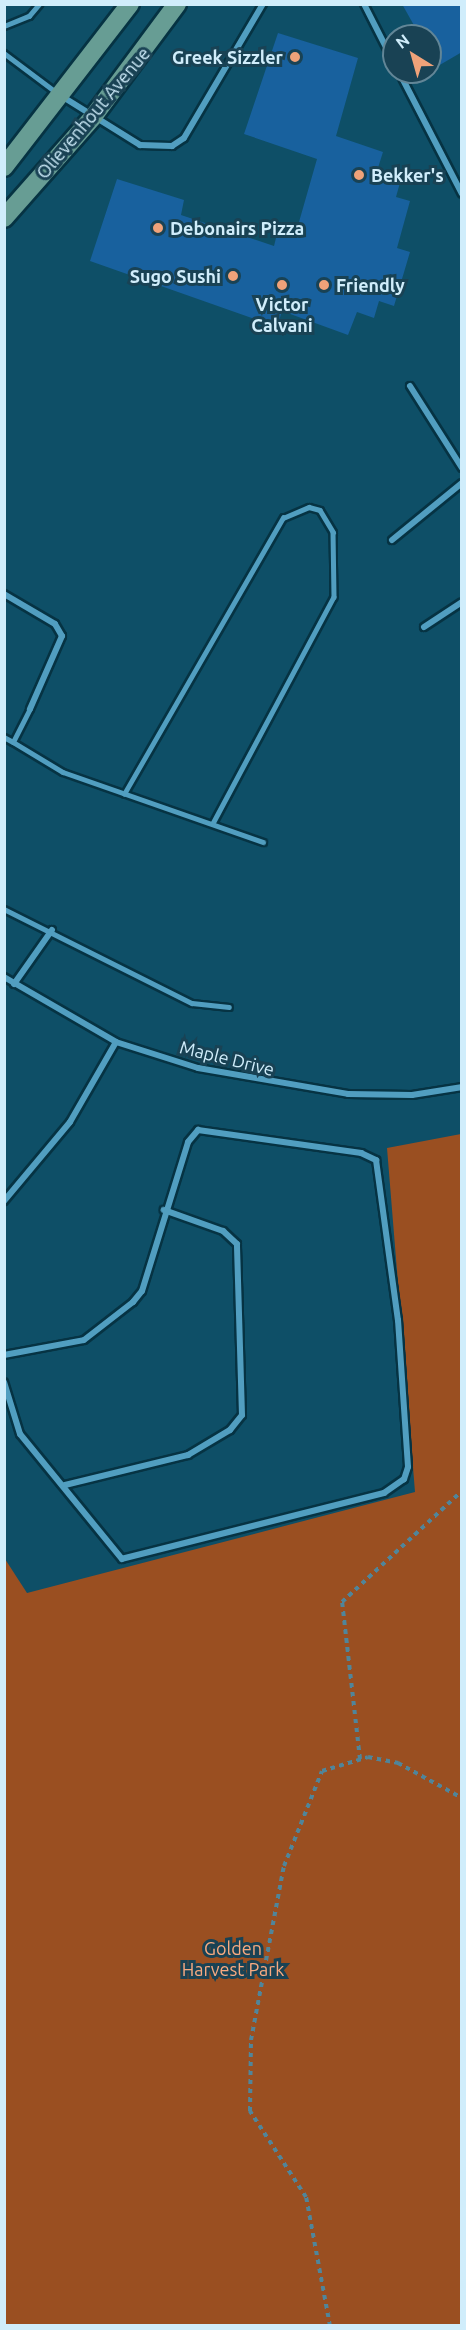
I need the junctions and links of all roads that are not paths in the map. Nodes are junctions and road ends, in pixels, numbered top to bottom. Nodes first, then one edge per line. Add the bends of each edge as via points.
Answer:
1 (39, 4) edge
2 (123, 4) edge
3 (130, 4) edge
4 (177, 4) edge
5 (263, 4) edge
6 (364, 4) edge
7 (4, 26) edge
8 (115, 27) junction
9 (382, 39) edge
10 (4, 53) edge
11 (405, 84) edge
12 (63, 97) junction
13 (93, 117) junction
14 (4, 166) edge
15 (462, 194) edge
16 (4, 218) edge
17 (410, 386) dead end
18 (462, 468) edge
19 (462, 483) edge
20 (392, 540) dead end
21 (4, 594) edge
22 (462, 602) edge
23 (424, 627) dead end
24 (30, 709) joint
25 (4, 737) edge
26 (13, 742) junction
27 (124, 794) junction
28 (213, 824) junction
29 (263, 842) dead end
30 (4, 909) edge
31 (52, 930) junction
32 (4, 977) edge
33 (14, 984) junction
34 (229, 1007) dead end
35 (116, 1042) junction
36 (462, 1087) edge
37 (4, 1201) edge
38 (164, 1209) junction
39 (4, 1355) edge
40 (4, 1382) edge
41 (65, 1485) junction

1 - 7 lane via 29,16
2 - 8 lane
3 - 8 street, Olievenhout Avenue
4 - 13 street, Olievenhout Avenue
5 - 13 street via 184,138 172,146 140,144
6 - 9 street
8 - 12 street, Olievenhout Avenue
10 - 12 lane
11 - 15 street
12 - 13 street
12 - 14 street, Olievenhout Avenue
13 - 16 street, Olievenhout Avenue
17 - 18 street
19 - 20 street
21 - 24 street via 55,624 62,636
22 - 23 street
24 - 26 lane
25 - 26 lane
26 - 27 lane via 63,772
27 - 28 lane
27 - 28 lane via 283,518 309,507 320,510 333,532 334,597
28 - 29 lane
30 - 31 lane
31 - 33 street
31 - 34 lane via 192,1003
32 - 33 street, Maple Drive
33 - 35 street, Maple Drive
35 - 36 street, Maple Drive via 280,1086 412,1095
35 - 37 street via 69,1122
38 - 39 street via 141,1291 124,1312 84,1340
38 - 41 street via 223,1231 237,1244 242,1415 230,1430 188,1455
38 - 41 street via 198,1130 361,1153 376,1160 398,1320 408,1467 404,1479 384,1493 130,1559 116,1552
40 - 41 street via 20,1434

